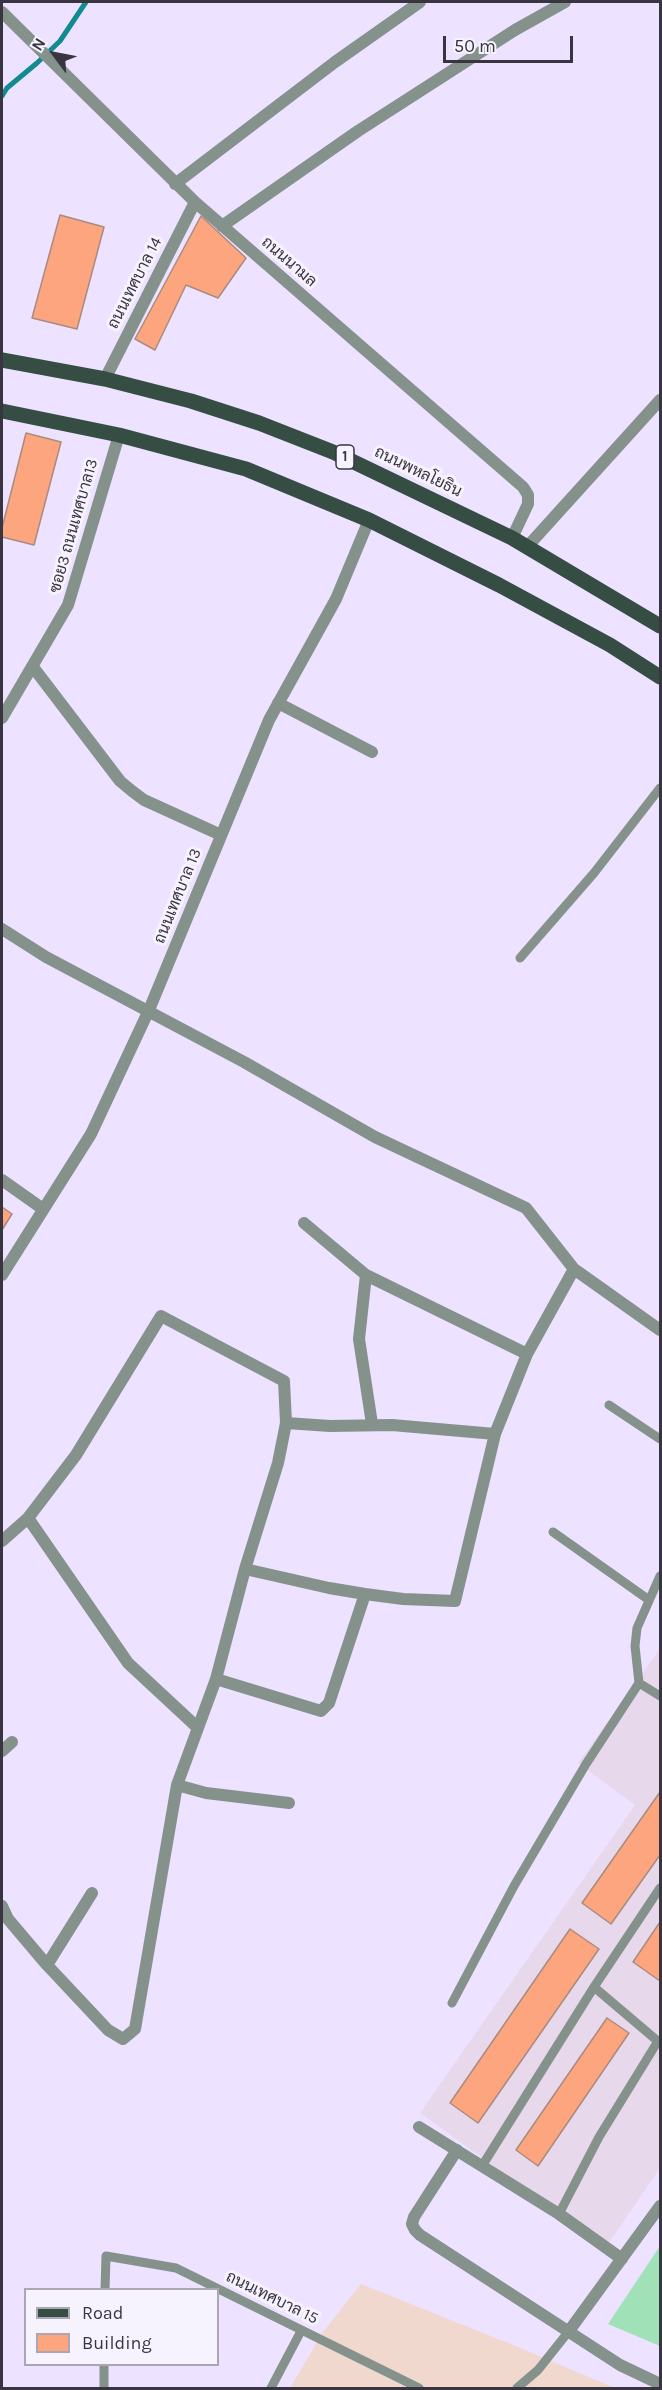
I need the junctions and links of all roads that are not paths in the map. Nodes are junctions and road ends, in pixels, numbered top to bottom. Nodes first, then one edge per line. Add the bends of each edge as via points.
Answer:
1 (420, 2) edge
2 (565, 2) edge
3 (2, 12) edge
4 (175, 184) junction
5 (195, 202) junction
6 (222, 226) junction
7 (2, 360) edge
8 (105, 379) junction
9 (660, 400) edge
10 (2, 411) edge
11 (118, 435) junction
12 (369, 520) junction
13 (512, 538) junction
14 (527, 547) junction
15 (660, 626) edge
16 (33, 667) junction
17 (660, 677) edge
18 (278, 703) junction
19 (2, 718) edge
20 (372, 752) dead end
21 (660, 788) edge
22 (221, 835) junction
23 (2, 929) edge
24 (520, 958) dead end
25 (149, 1010) junction
26 (2, 1180) edge
27 (43, 1209) junction
28 (304, 1223) dead end
29 (574, 1269) junction
30 (2, 1275) edge
31 (366, 1275) junction
32 (660, 1330) edge
33 (527, 1354) junction
34 (609, 1405) dead end
35 (286, 1423) junction
36 (372, 1424) junction
37 (495, 1434) junction
38 (660, 1439) edge
39 (28, 1518) junction
40 (553, 1532) dead end
41 (2, 1541) edge
42 (245, 1569) junction
43 (660, 1576) edge
44 (365, 1594) junction
45 (649, 1600) junction
46 (216, 1679) junction
47 (639, 1683) junction
48 (660, 1696) edge
49 (198, 1728) junction
50 (12, 1742) dead end
51 (2, 1751) edge
52 (177, 1785) junction
53 (289, 1803) dead end
54 (660, 1888) edge
55 (92, 1893) dead end
56 (2, 1906) edge
57 (47, 1965) junction
58 (594, 1988) junction
59 (452, 2003) dead end
60 (659, 2042) edge
61 (419, 2127) dead end
62 (457, 2150) junction
63 (483, 2166) junction
64 (660, 2206) edge
65 (559, 2214) junction
66 (622, 2259) junction
67 (105, 2288) edge
68 (216, 2288) edge
69 (219, 2290) edge
70 (301, 2331) junction
71 (569, 2331) junction
72 (104, 2366) edge
73 (660, 2384) edge
74 (104, 2388) edge
75 (271, 2388) edge
76 (419, 2388) edge
77 (517, 2388) edge

1 - 4 street
2 - 6 street via 358,131
3 - 4 street, ถนนนามล
4 - 5 street, ถนนนามล
5 - 6 street, ถนนนามล
5 - 8 street, ถนนเทศบาล 14
6 - 13 street, ถนนนามล via 523,487 528,504
7 - 8 main road, ถนนพหลโยธิน / 1
8 - 13 main road, ถนนพหลโยธิน / 1 via 259,423 333,452
9 - 14 street
10 - 11 main road
11 - 12 main road via 246,469
11 - 16 street, ซอย3 ถนนเทศบาล13 via 68,605
12 - 17 main road via 549,612
12 - 18 street, ถนนเทศบาล 13 via 336,599
13 - 14 main road, ถนนพหลโยธิน / 1
14 - 15 main road, ถนนพหลโยธิน / 1
16 - 19 street, ซอย3 ถนนเทศบาล13
16 - 22 street via 126,786 144,800
18 - 20 street
18 - 22 street, ถนนเทศบาล 13
21 - 24 lane via 594,873
22 - 25 street, ถนนเทศบาล 13
23 - 25 street via 46,957
25 - 27 street, ถนนเทศบาล 13 via 91,1134
25 - 29 street via 375,1137 526,1208
26 - 27 street
27 - 30 street, ถนนเทศบาล 13
28 - 31 street
29 - 32 street
29 - 33 street
31 - 33 street
31 - 36 street via 359,1339
33 - 37 street
34 - 38 lane
35 - 36 street
35 - 39 street via 284,1381 161,1316 76,1455
35 - 42 street via 278,1463
36 - 37 street
37 - 44 street via 455,1601
39 - 41 street
39 - 49 street via 128,1663
40 - 45 lane
42 - 44 street
42 - 46 street
43 - 45 lane
44 - 46 street via 329,1703 321,1711
45 - 47 lane via 637,1628
46 - 49 street
47 - 48 lane
47 - 59 lane via 513,1886
49 - 52 street
50 - 51 street
52 - 53 street
52 - 57 street via 135,2029 123,2038 108,2030
54 - 58 lane
55 - 57 street
56 - 57 street via 8,1919
58 - 60 lane
58 - 63 lane
60 - 65 lane via 599,2137
61 - 62 street
62 - 63 street
62 - 71 street via 414,2217 415,2230
63 - 65 street
64 - 66 street
65 - 66 street
66 - 71 street
67 - 68 lane, ถนนเทศบาล 15 via 106,2256 176,2268
69 - 70 lane, ถนนเทศบาล 15
70 - 75 lane
70 - 76 lane, ถนนเทศบาล 15
71 - 73 street via 620,2365
71 - 77 lane via 538,2370
72 - 74 lane

